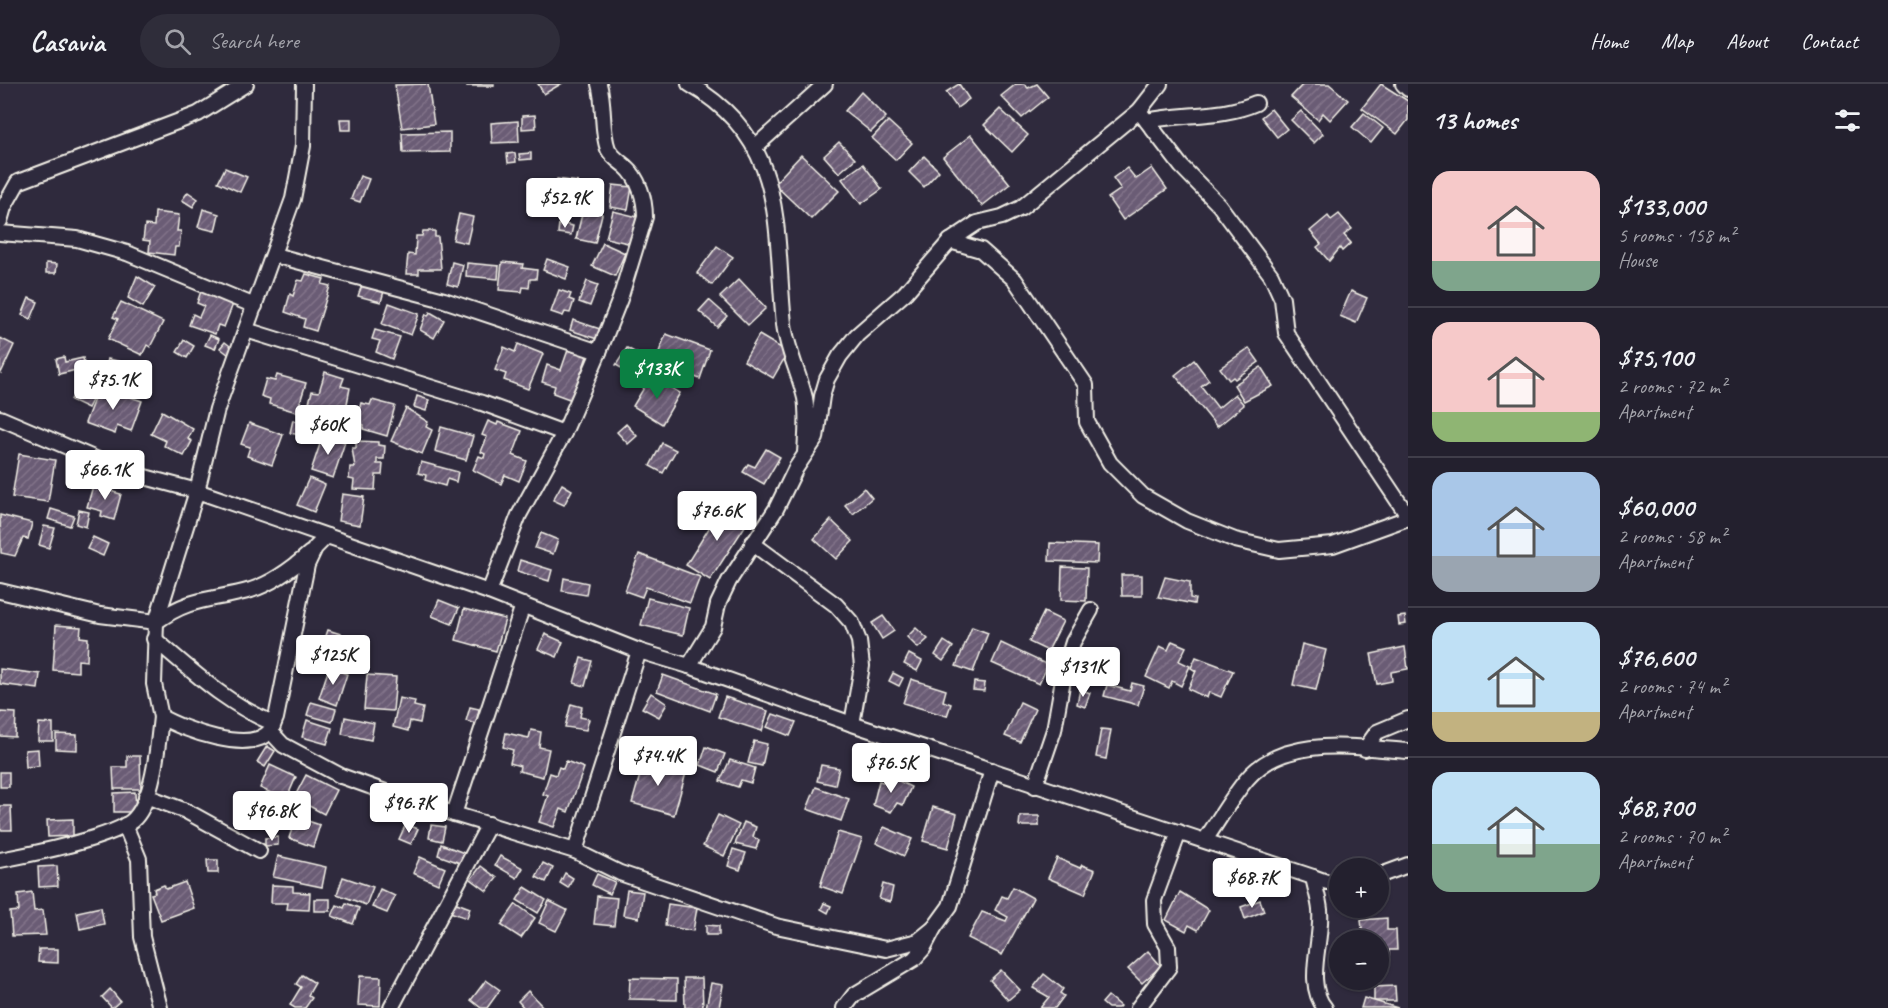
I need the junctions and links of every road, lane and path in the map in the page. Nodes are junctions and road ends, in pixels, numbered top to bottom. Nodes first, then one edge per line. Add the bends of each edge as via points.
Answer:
1 (246, 84) edge
2 (304, 84) edge
3 (599, 84) edge
4 (689, 84) edge
5 (825, 84) edge
6 (1160, 84) edge
7 (1403, 84) edge
8 (1408, 89) edge
9 (1256, 103) dead end
10 (1143, 116) junction
11 (756, 147) junction
12 (0, 221) edge
13 (0, 233) edge
14 (950, 241) junction
15 (274, 255) junction
16 (255, 306) junction
17 (246, 330) junction
18 (599, 352) junction
19 (0, 418) edge
20 (564, 434) junction
21 (805, 455) junction
22 (197, 491) junction
23 (1408, 517) edge
24 (327, 536) junction
25 (752, 543) junction
26 (315, 548) junction
27 (0, 591) edge
28 (489, 592) junction
29 (523, 605) junction
30 (1091, 610) dead end
31 (156, 622) junction
32 (154, 639) junction
33 (639, 651) junction
34 (689, 666) junction
35 (161, 717) junction
36 (1408, 719) edge
37 (852, 724) junction
38 (272, 727) junction
39 (1365, 749) junction
40 (1408, 752) edge
41 (992, 770) junction
42 (1035, 786) junction
43 (146, 796) junction
44 (454, 814) junction
45 (489, 824) junction
46 (125, 825) junction
47 (1179, 831) junction
48 (1205, 840) junction
49 (575, 850) junction
50 (259, 851) dead end
51 (0, 860) edge
52 (1408, 865) edge
53 (1389, 872) edge
54 (1313, 877) junction
55 (1329, 882) edge
56 (934, 928) junction
57 (1316, 1005) edge
58 (160, 1008) edge
59 (391, 1008) edge
60 (844, 1008) edge
61 (1138, 1008) edge

1 - 12 street via 198,114 18,182
2 - 15 street via 303,147
3 - 18 street via 610,153 634,177 645,204 645,217 626,281
4 - 11 street via 713,98
5 - 11 street
6 - 10 street
7 - 8 street
9 - 10 street via 1232,112
10 - 14 street via 1021,208 977,224
10 - 23 street via 1181,166 1226,214 1271,275 1282,299 1286,333
11 - 21 street via 772,195 783,278 784,324 805,400
13 - 16 street via 77,238 127,253
14 - 21 street via 905,293 840,356 822,396 816,438
14 - 23 street via 981,250 1016,280 1086,385 1087,422 1110,463 1143,496 1187,521 1279,550 1333,545
15 - 16 street
15 - 18 street via 444,300
16 - 17 street
17 - 20 street via 482,403
17 - 22 street via 217,409
18 - 20 street
19 - 22 street via 126,472
20 - 28 street via 519,515
21 - 25 street via 776,509
22 - 24 street
22 - 31 street
24 - 26 street
24 - 28 street
25 - 34 street via 718,604 713,627
25 - 37 street via 836,605 852,623 862,666
26 - 31 street via 283,574 253,590 175,608
26 - 38 street via 300,592
27 - 31 street via 100,615
28 - 29 street
29 - 33 street
29 - 44 street
30 - 42 street via 1073,642 1054,730
31 - 32 street
32 - 35 street via 154,684
32 - 38 street via 212,689
33 - 34 street
33 - 49 street
34 - 37 street
35 - 38 street via 217,740 262,737
35 - 43 street via 155,770
36 - 39 street via 1377,732
37 - 41 street
38 - 44 street via 291,750 341,776
39 - 40 street
39 - 48 street via 1328,747 1293,751 1266,764 1248,778
41 - 42 street
41 - 56 street via 950,906
42 - 47 street
43 - 46 street via 135,818
43 - 50 street via 186,811
44 - 45 street
45 - 49 street
45 - 59 street
46 - 51 street via 68,847
46 - 58 street via 139,859 142,937
47 - 48 street
47 - 61 street via 1154,900 1155,924 1168,947 1168,967
48 - 54 street
49 - 56 street via 620,873 776,926 835,940 886,949 918,941
52 - 53 street
54 - 55 street
54 - 57 street via 1320,910
56 - 60 street via 914,959 854,995

